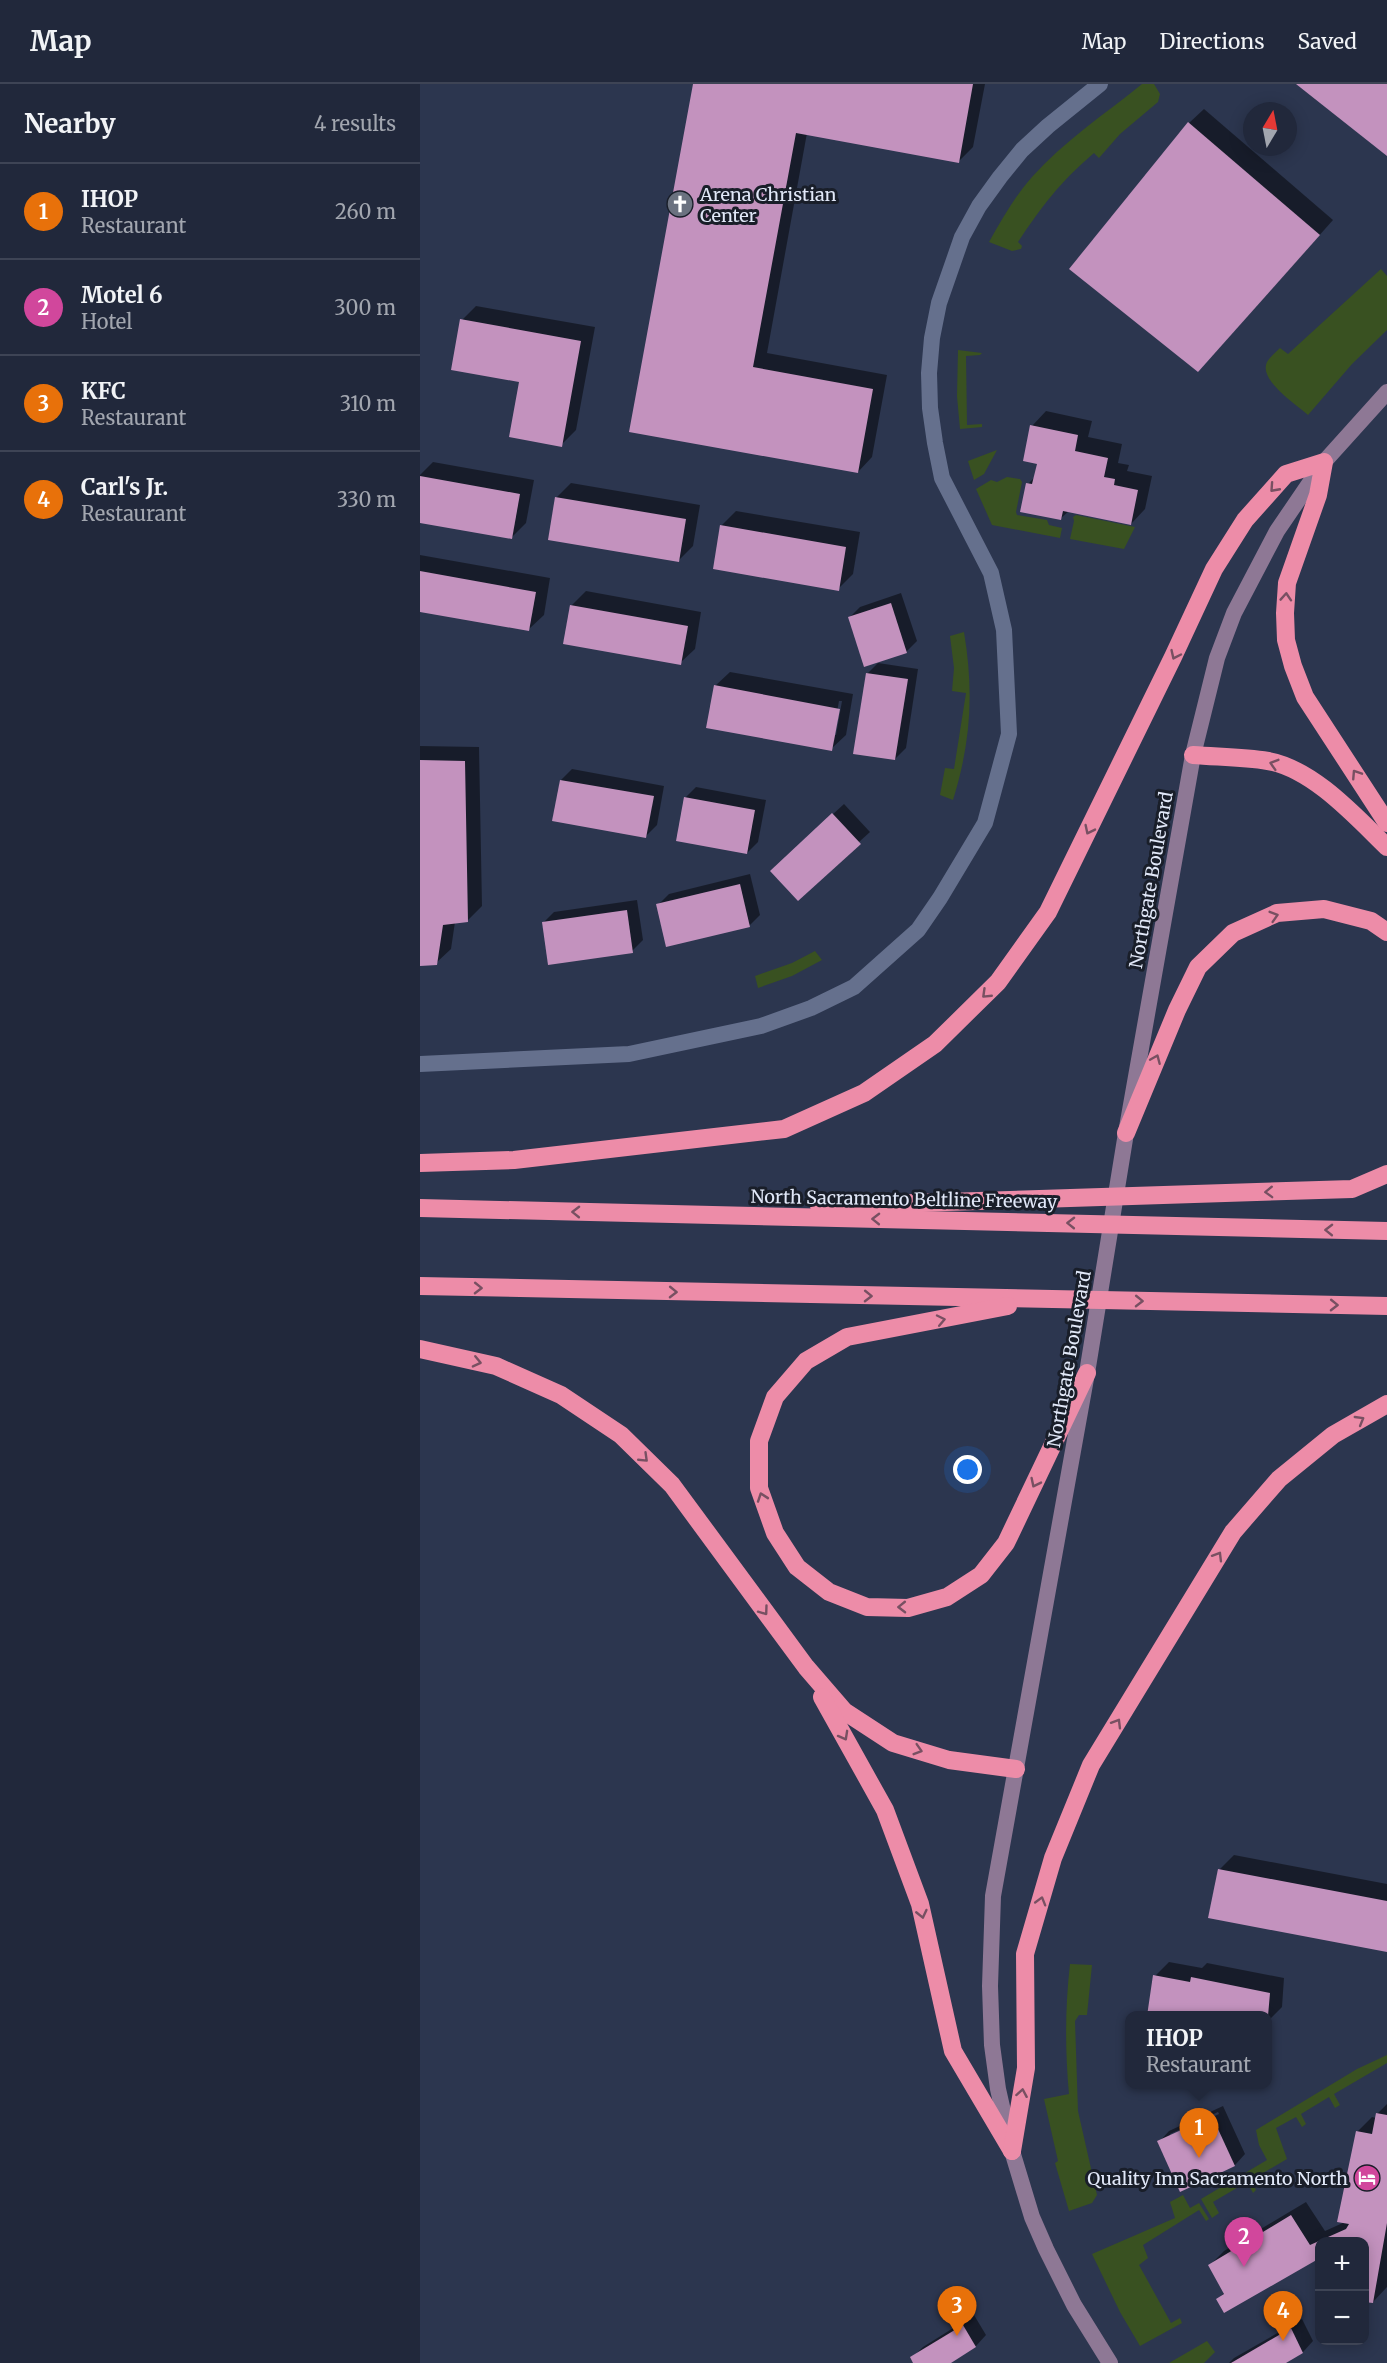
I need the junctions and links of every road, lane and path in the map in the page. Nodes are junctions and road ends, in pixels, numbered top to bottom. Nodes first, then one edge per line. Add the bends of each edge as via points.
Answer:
1 (1100, 84) edge
2 (1387, 392) edge
3 (1324, 462) junction
4 (1193, 755) junction
5 (1387, 823) edge
6 (1387, 847) edge
7 (1387, 932) edge
8 (420, 1064) edge
9 (1126, 1133) junction
10 (420, 1163) edge
11 (1387, 1174) edge
12 (420, 1208) edge
13 (614, 1213) junction
14 (1387, 1231) edge
15 (420, 1286) edge
16 (1039, 1299) junction
17 (1387, 1306) edge
18 (420, 1348) edge
19 (1088, 1373) junction
20 (1387, 1404) edge
21 (806, 1667) junction
22 (1016, 1769) junction
23 (1012, 2151) junction
24 (1110, 2363) edge

1 - 8 street via 1022,150 1000,177 962,237 939,303 929,373 934,443 942,478 991,573 1004,630 1010,734 985,823 918,930 854,987 761,1026 629,1054
2 - 3 main road, Northgate Boulevard
3 - 4 main road, Northgate Boulevard via 1277,531 1234,613 1217,658
5 -> 3 highway via 1305,697 1286,640 1287,583 1318,495
3 -> 10 highway via 1286,474 1245,520 1214,569 1048,912 998,982 935,1044 864,1093 784,1129 514,1160
6 -> 4 highway via 1309,778 1270,762
4 - 9 main road, Northgate Boulevard
9 -> 7 highway via 1198,967 1233,933 1276,913 1324,909 1371,921
9 - 19 main road, Northgate Boulevard
11 -> 13 highway via 1352,1189
13 -> 12 highway, North Sacramento Beltline Freeway
14 -> 13 highway, North Sacramento Beltline Freeway
15 -> 16 highway
16 -> 17 highway
19 -> 16 highway via 1006,1543 981,1575 947,1597 908,1608 867,1606 838,1596 797,1567 775,1533 759,1488 759,1441 775,1397 806,1361 847,1337
18 -> 21 highway via 496,1366 561,1395 621,1435 672,1485
19 - 22 main road, Northgate Boulevard
23 -> 20 highway via 1026,2068 1025,1954 1053,1858 1091,1765 1233,1532 1279,1479 1333,1435
21 -> 22 highway via 844,1711 893,1743 949,1760
21 -> 23 highway via 885,1810 920,1904 953,2051
22 - 23 main road, Northgate Boulevard via 993,1896 990,1986 992,2045
23 - 24 main road, Northgate Boulevard via 1046,2249

